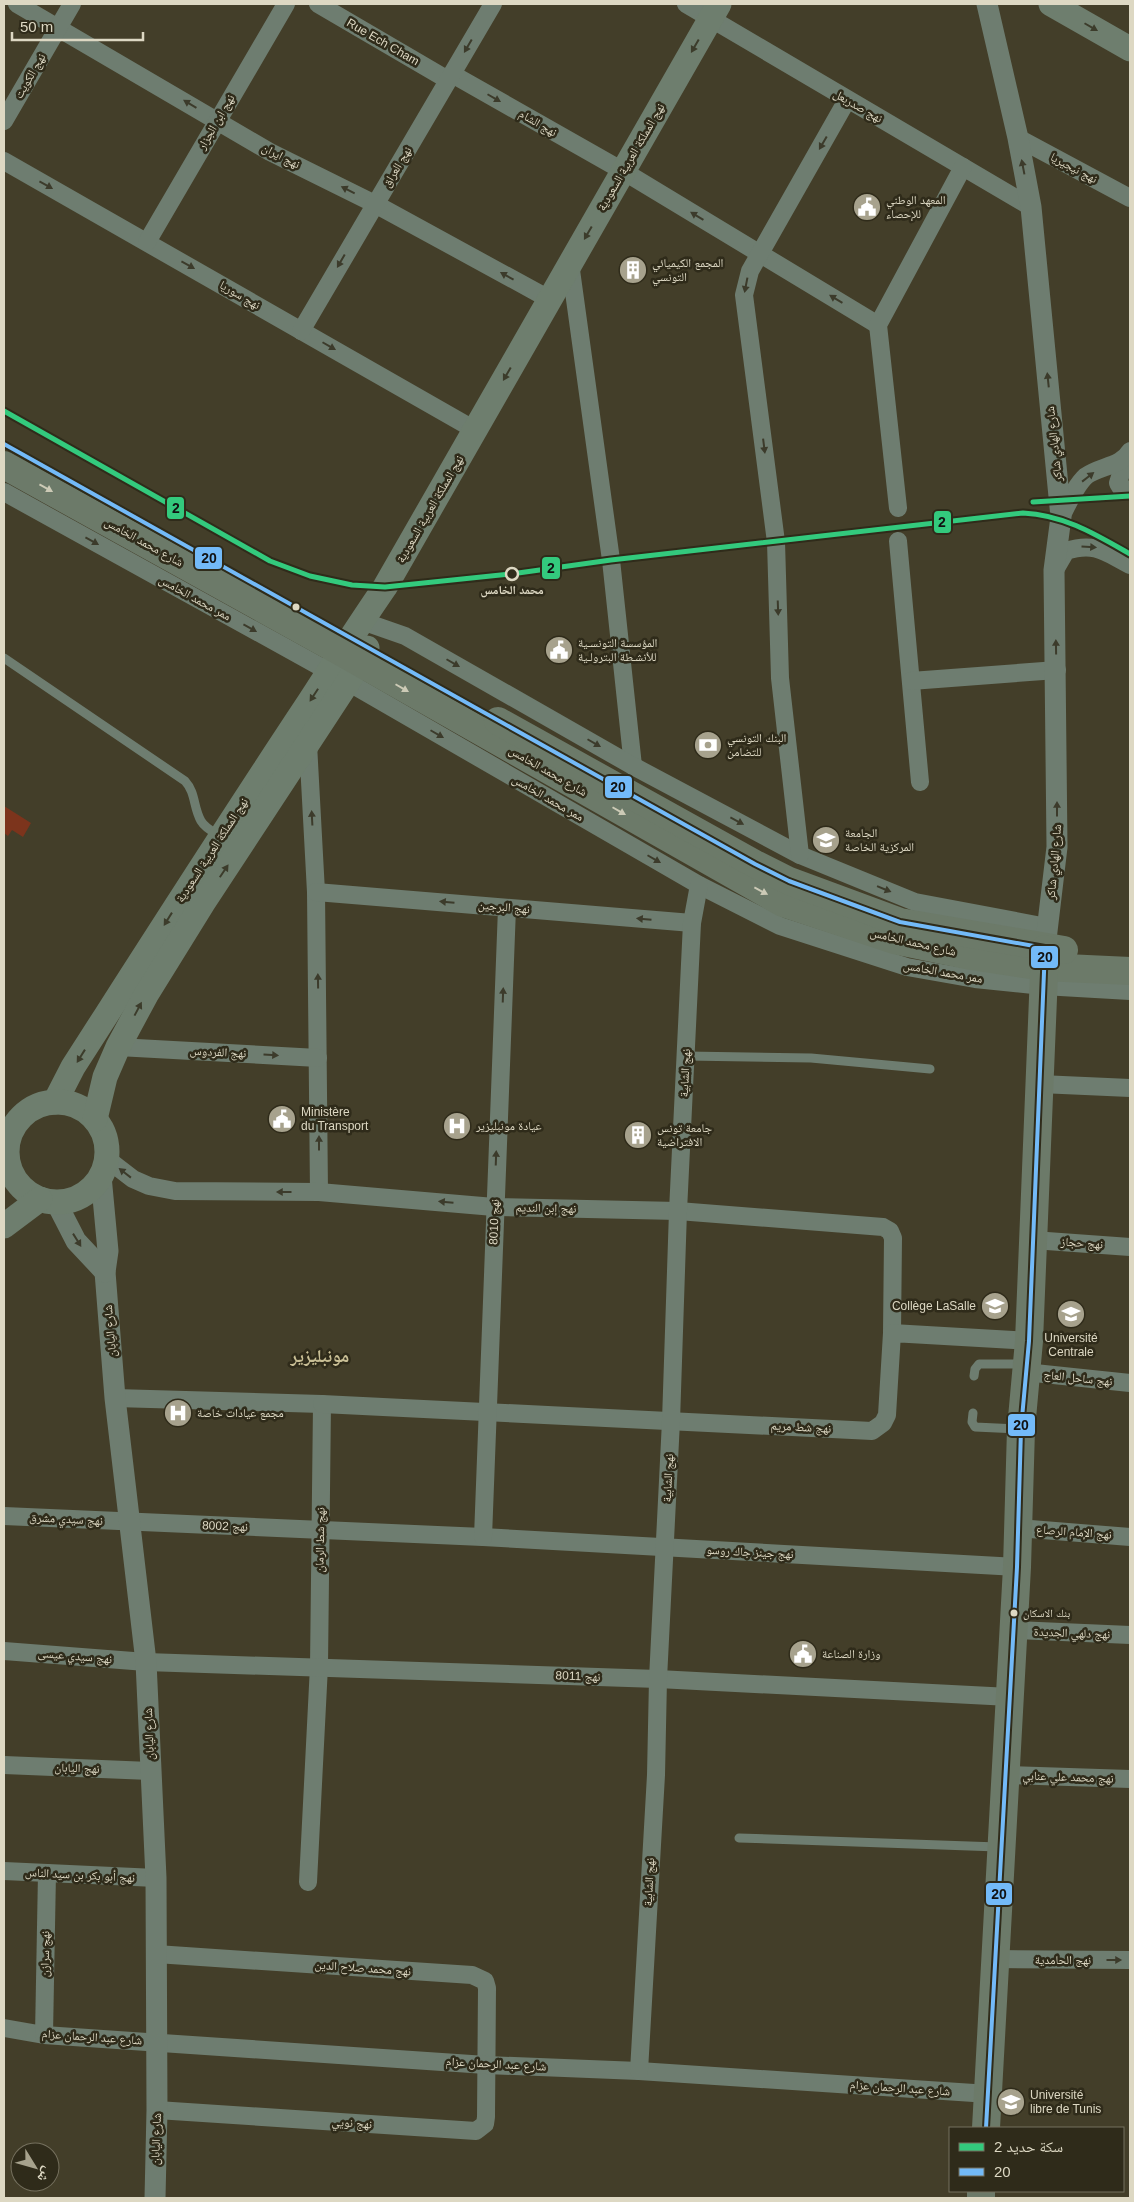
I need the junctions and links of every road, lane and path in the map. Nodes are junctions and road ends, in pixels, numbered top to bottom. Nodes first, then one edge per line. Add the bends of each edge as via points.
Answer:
1 (17, 4) edge
2 (72, 4) edge
3 (286, 4) edge
4 (318, 4) edge
5 (493, 4) edge
6 (686, 4) edge
7 (987, 4) edge
8 (1051, 4) edge
9 (714, 11) edge
10 (58, 27) junction
11 (1130, 49) edge
12 (450, 77) junction
13 (848, 100) junction
14 (217, 120) junction
15 (4, 121) edge
16 (1018, 138) junction
17 (4, 161) edge
18 (963, 167) junction
19 (623, 171) junction
20 (1130, 198) edge
21 (375, 204) junction
22 (1031, 207) junction
23 (147, 242) junction
24 (760, 253) junction
25 (570, 263) junction
26 (549, 299) junction
27 (878, 325) junction
28 (301, 331) junction
29 (475, 430) junction
30 (4, 444) edge
31 (1128, 454) edge
32 (4, 465) edge
33 (1130, 490) edge
34 (4, 492) edge
35 (898, 508) dead end
36 (1061, 517) junction
37 (898, 541) dead end
38 (1130, 565) edge
39 (1054, 570) junction
40 (350, 654) junction
41 (4, 658) edge
42 (1057, 670) junction
43 (911, 681) junction
44 (308, 744) junction
45 (634, 766) junction
46 (920, 782) dead end
47 (220, 837) junction
48 (800, 855) junction
49 (699, 885) junction
50 (316, 892) junction
51 (507, 908) junction
52 (692, 923) junction
53 (1130, 952) edge
54 (1045, 957) junction
55 (1130, 971) edge
56 (1130, 991) edge
57 (118, 1047) junction
58 (686, 1056) junction
59 (318, 1058) junction
60 (930, 1069) dead end
61 (1040, 1084) junction
62 (1130, 1088) edge
63 (55, 1102) junction
64 (95, 1119) junction
65 (6, 1162) edge
66 (104, 1168) junction
67 (319, 1192) junction
68 (48, 1201) junction
69 (494, 1206) junction
70 (678, 1211) junction
71 (4, 1226) edge
72 (1033, 1240) junction
73 (1130, 1247) edge
74 (105, 1272) junction
75 (892, 1333) junction
76 (1027, 1359) junction
77 (974, 1376) dead end
78 (1130, 1383) edge
79 (115, 1398) junction
80 (322, 1404) junction
81 (489, 1411) junction
82 (972, 1413) dead end
83 (671, 1421) junction
84 (1021, 1429) junction
85 (4, 1516) edge
86 (129, 1522) junction
87 (1018, 1528) junction
88 (320, 1530) junction
89 (483, 1537) junction
90 (1130, 1537) edge
91 (664, 1547) junction
92 (1017, 1566) junction
93 (1014, 1630) junction
94 (1130, 1635) edge
95 (4, 1651) edge
96 (146, 1662) junction
97 (319, 1666) junction
98 (658, 1679) junction
99 (1010, 1697) junction
100 (4, 1765) edge
101 (150, 1771) junction
102 (1005, 1775) junction
103 (1130, 1779) edge
104 (739, 1838) dead end
105 (1000, 1847) junction
106 (4, 1871) edge
107 (47, 1873) junction
108 (156, 1878) junction
109 (308, 1882) dead end
110 (156, 1954) junction
111 (995, 1960) junction
112 (1130, 1960) edge
113 (4, 2028) edge
114 (44, 2034) junction
115 (156, 2041) junction
116 (486, 2065) junction
117 (639, 2071) junction
118 (989, 2094) junction
119 (157, 2110) junction
120 (986, 2127) edge
121 (155, 2198) edge

1 - 10 street, نهج ايران
2 - 10 street, نهج الكويت
3 - 14 street, نهج ابن الجزار
4 - 12 street, Rue Ech Cham
5 -> 12 street, نهج العراق
6 - 9 street, نهج صدربعل
7 - 16 street, شارع الهادي شاكر
8 -> 11 main road
9 - 13 street, نهج صدربعل
9 -> 19 main road, نهج المملكة العربية السعودية
14 -> 10 street, نهج ايران
10 - 15 street, نهج الكويت
12 -> 19 street, نهج الشام
12 - 21 street, نهج العراق
13 - 18 street, نهج صدربعل
13 -> 24 street
21 -> 14 street, نهج ايران via 270,152
14 - 23 street, نهج ابن الجزار
16 - 20 street, نهج نيجيريا
22 -> 16 street, شارع الهادي شاكر
17 -> 23 street, نهج سوريا
18 - 22 street, نهج صدربعل
18 - 27 street
24 -> 19 street, نهج الشام
19 -> 25 main road, نهج المملكة العربية السعودية
26 -> 21 street, نهج ايران
21 -> 28 street, نهج العراق
36 -> 22 street, شارع الهادي شاكر
23 -> 28 street, نهج سوريا
27 -> 24 street, نهج الشام
24 -> 48 street via 750,271 744,295 775,532 780,678
25 - 26 main road, نهج المملكة العربية السعودية
25 - 45 street via 611,560
26 -> 29 main road, نهج المملكة العربية السعودية
27 - 35 street
28 -> 29 street, نهج سوريا
29 - 40 main road, نهج المملكة العربية السعودية
30 - 40 main road, شارع محمد الخامس
31 - 33 street via 1118,483 1120,488
36 -> 31 street via 1086,476
32 -> 40 main road, شارع محمد الخامس
34 -> 40 street, ممر محمد الخامس
36 - 39 street, شارع الهادي شاكر
37 - 43 street
39 -> 38 street via 1066,552 1081,547 1098,548
42 -> 39 street, شارع الهادي شاكر
40 - 44 main road, نهج المملكة العربية السعودية
40 -> 45 street, شارع محمد الخامس via 405,636
40 -> 47 main road, نهج المملكة العربية السعودية
40 -> 49 street, ممر محمد الخامس
40 - 54 main road, شارع محمد الخامس via 783,903 894,940 971,956
41 - 47 lane via 185,781 194,795 201,821
42 - 43 street
54 -> 42 street, شارع الهادي شاكر via 1057,847
43 - 46 street
50 -> 44 street
57 -> 44 main road, نهج المملكة العربية السعودية via 167,959
45 -> 48 street, شارع محمد الخامس
47 -> 63 main road, نهج المملكة العربية السعودية via 73,1067
48 -> 54 street, شارع محمد الخامس
49 - 52 street, نهج الشابية
49 - 54 street, ممر محمد الخامس via 780,926 907,967 975,979
51 -> 50 street, نهج البرجين
59 -> 50 street
52 -> 51 street, نهج البرجين
69 -> 51 street, نهج 8010
52 - 58 street, نهج الشابية
53 - 54 main road, شارع محمد الخامس
54 - 55 main road, شارع محمد الخامس
54 - 56 street, ممر محمد الخامس
54 - 61 main road
57 -> 59 street, نهج الفردوس
57 - 64 main road, نهج المملكة العربية السعودية via 105,1077
58 - 60 lane via 827,1059
58 - 70 street, نهج الشابية
67 -> 59 street
61 - 62 street
61 - 72 main road
63 - 64 main road via 70,1103
63 - 65 main road via 33,1108 15,1124 10,1134
64 - 66 main road via 107,1144
65 - 68 main road via 18,1184 28,1193
67 -> 66 street, نهج إبن النديم via 175,1191 149,1186
66 - 68 main road via 93,1187 82,1195 70,1200
66 - 74 street, شارع اليابان via 108,1251
69 -> 67 street, نهج إبن النديم
68 - 71 main road
68 -> 74 street via 76,1241
69 - 70 street, نهج إبن النديم
69 - 81 street, نهج 8010
70 - 75 street, نهج إبن النديم via 883,1227 893,1238
70 - 83 street, نهج الشابية
72 - 73 street, نهج حجاز
72 - 76 main road
74 - 79 street, شارع اليابان
75 - 76 street
75 - 83 street, نهج شط مريم via 886,1415 883,1423 872,1431
76 - 77 lane via 979,1364
76 - 78 street, نهج ساحل العاج
76 - 84 main road
79 - 80 street
79 - 86 street, شارع اليابان
80 - 81 street, نهج شط مريم
80 - 88 street, نهج شط الرمان
81 - 83 street, نهج شط مريم
81 - 89 street, نهج 8010
82 - 84 lane via 975,1427
83 - 91 street, نهج الشابية
84 - 87 main road
85 - 86 street, نهج سيدي مشرق
86 - 88 street, نهج 8002
86 - 96 street, شارع اليابان
87 - 90 street, نهج الإمام الرصاع
87 - 92 main road
88 - 89 street, نهج 8002
88 - 97 street, نهج شط الرمان
89 - 91 street, نهج جينز جاك روسو
91 - 92 street, نهج جينز جاك روسو
91 - 98 street, نهج الشابية
92 - 93 main road
93 - 94 street, نهج دلهي الجديدة
93 - 99 main road
95 - 96 street, نهج سيدي عيسى
96 - 97 street, نهج 8011
96 - 101 street, شارع اليابان
97 - 98 street, نهج 8011
97 - 109 street, نهج شط الرمان
98 - 99 street, نهج 8011
98 - 117 street, نهج الشابية via 656,1775
99 - 102 main road
100 - 101 street, نهج اليابان
101 - 108 street, شارع اليابان
102 - 103 street, نهج محمد علي عنابي
102 - 105 main road
104 - 105 lane
105 - 111 main road
106 - 107 street, نهج أبو بكر بن سيد الناس
107 - 108 street, نهج أبو بكر بن سيد الناس
107 - 114 street, نهج سرازن
108 - 110 street, شارع اليابان
110 - 115 street, شارع اليابان
110 - 116 street, نهج محمد صلاح الدين via 478,1976 487,1988
111 -> 112 street, نهج الحامدية
111 - 118 main road
113 - 114 street, شارع عبد الرحمان عزام
114 - 115 street, شارع عبد الرحمان عزام
115 - 116 street, شارع عبد الرحمان عزام
115 - 119 street, شارع اليابان
116 - 117 street, شارع عبد الرحمان عزام
116 - 119 street, نهج نويي via 485,2124 476,2130
117 - 118 street, شارع عبد الرحمان عزام
118 - 120 main road
119 - 121 street, شارع اليابان

